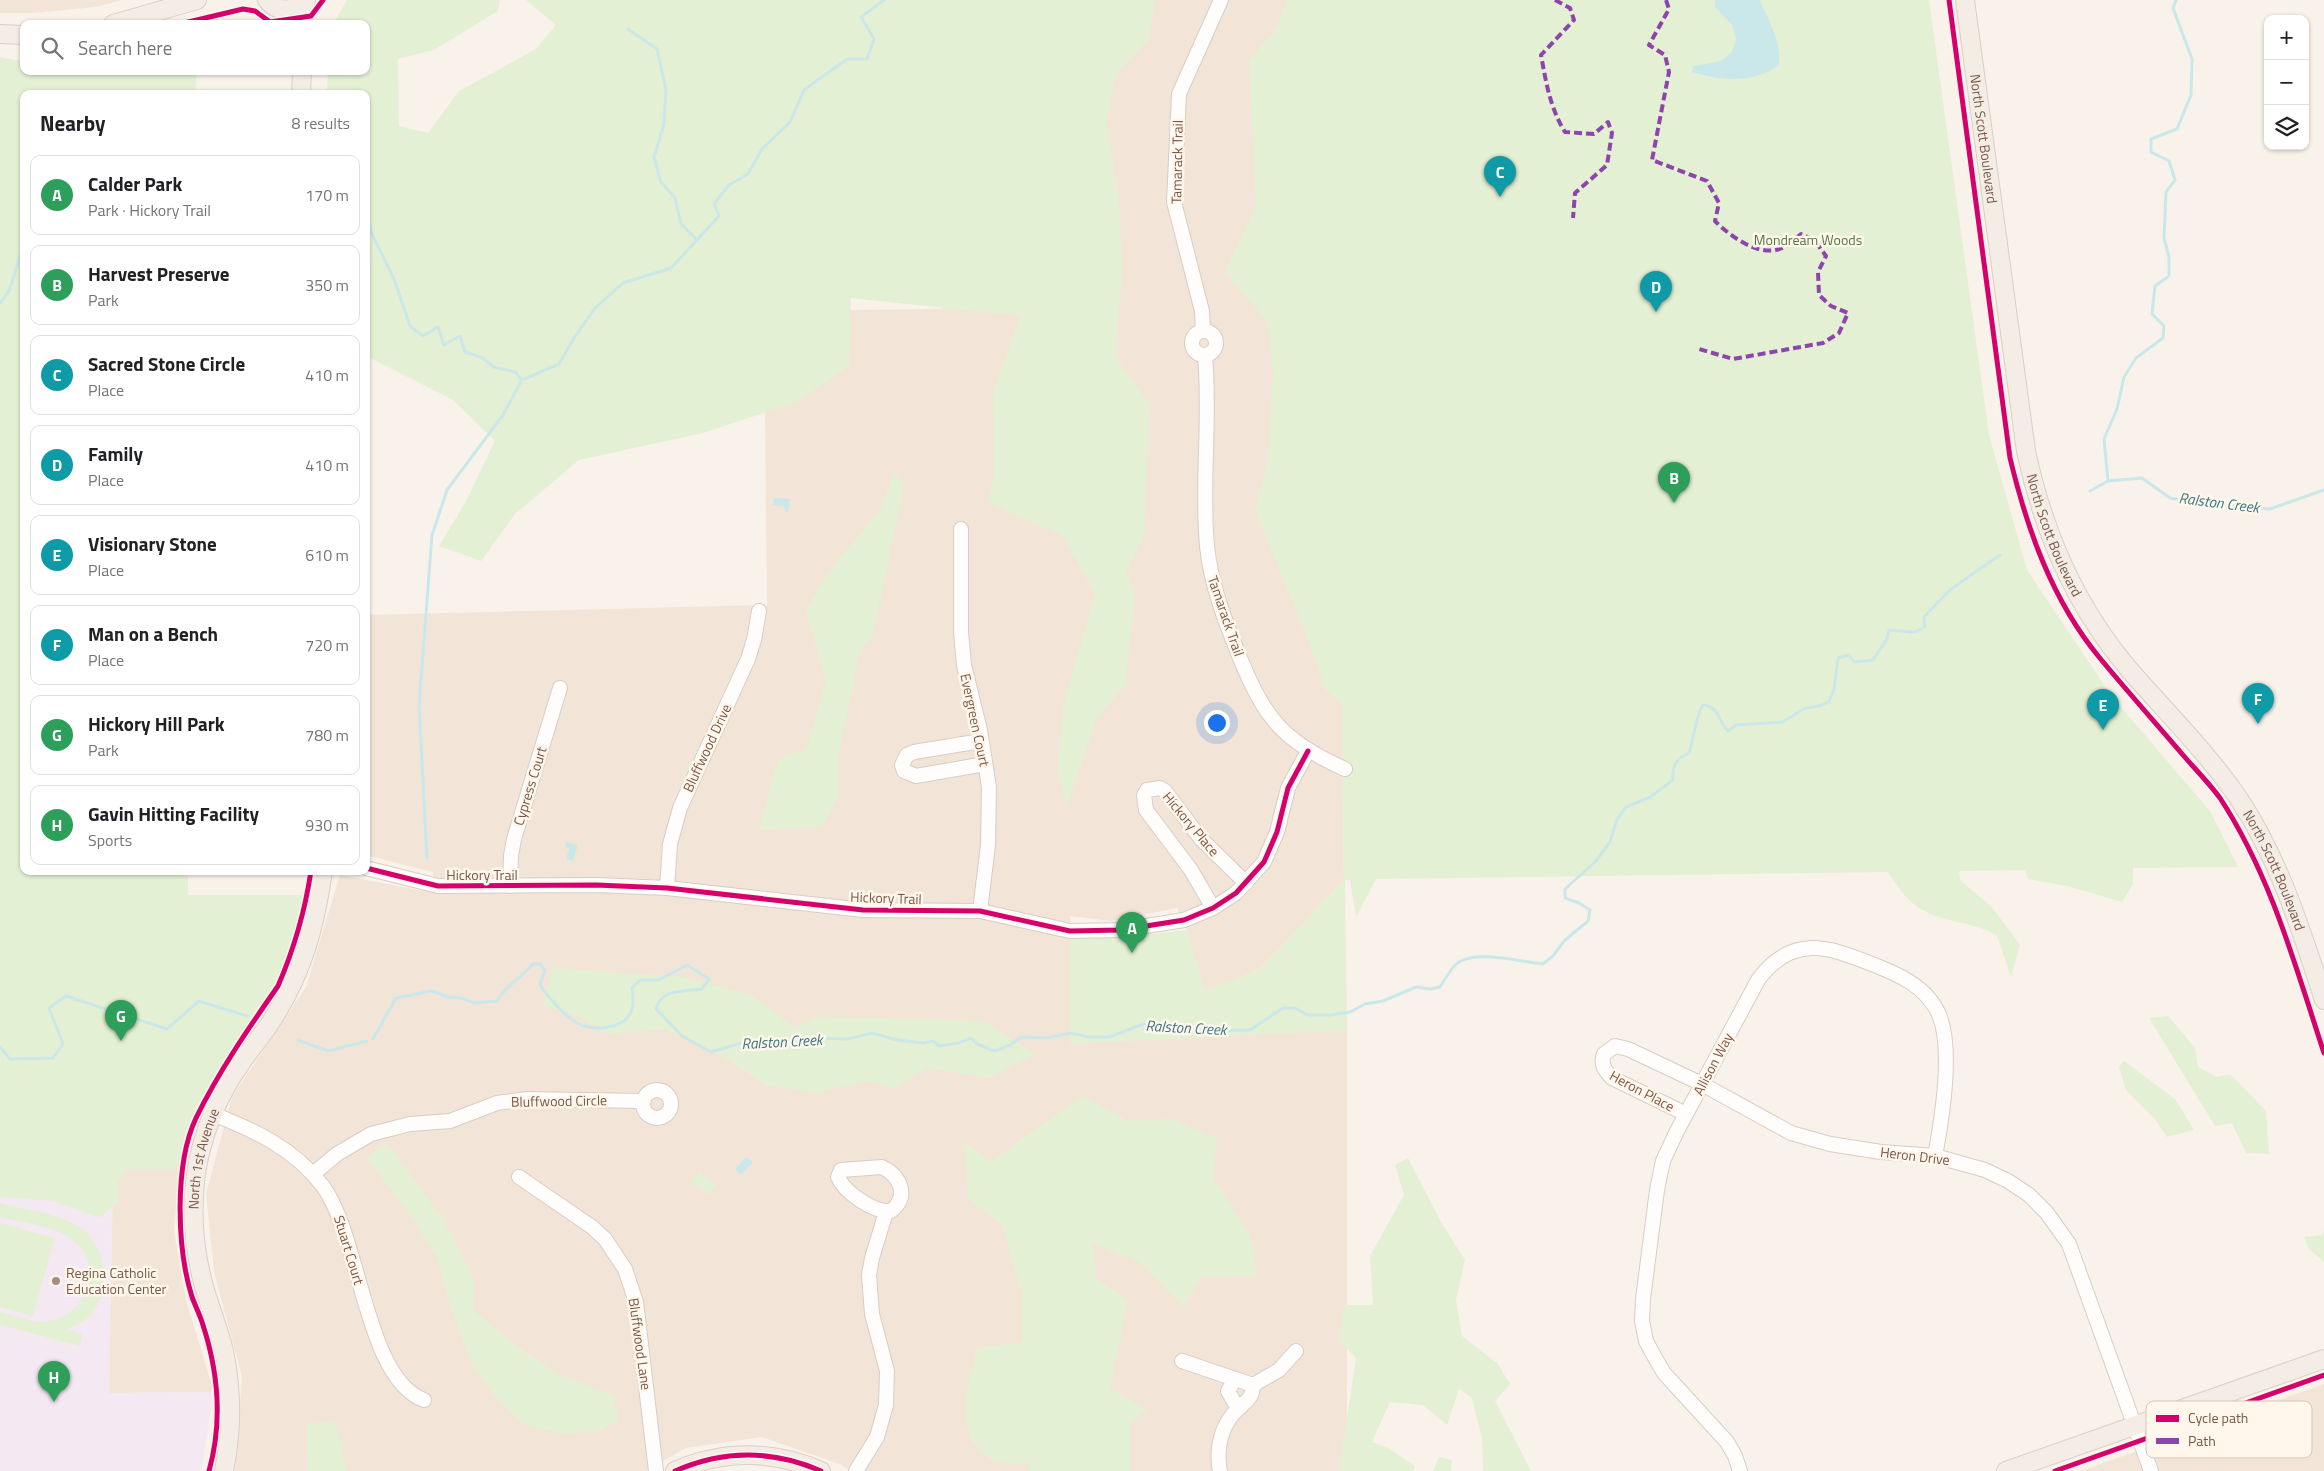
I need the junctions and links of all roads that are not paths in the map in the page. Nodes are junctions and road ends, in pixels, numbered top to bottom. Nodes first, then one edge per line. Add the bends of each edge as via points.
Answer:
1 (197, 0) edge
2 (306, 0) edge
3 (1221, 0) edge
4 (1965, 0) edge
5 (271, 4) edge
6 (127, 20) edge
7 (284, 20) edge
8 (304, 20) edge
9 (0, 34) edge
10 (20, 35) edge
11 (302, 75) edge
12 (301, 90) edge
13 (961, 529) dead end
14 (759, 611) dead end
15 (560, 688) dead end
16 (981, 741) junction
17 (1308, 751) junction
18 (985, 764) junction
19 (1345, 769) dead end
20 (370, 869) edge
21 (322, 875) edge
22 (1246, 883) junction
23 (510, 886) junction
24 (667, 888) junction
25 (1213, 908) junction
26 (980, 911) junction
27 (2324, 1000) edge
28 (1702, 1084) junction
29 (642, 1101) dead end
30 (213, 1114) junction
31 (1686, 1114) junction
32 (1936, 1156) junction
33 (313, 1174) junction
34 (519, 1177) dead end
35 (886, 1212) dead end
36 (1296, 1351) dead end
37 (2324, 1360) edge
38 (1182, 1361) dead end
39 (1235, 1379) junction
40 (1253, 1385) junction
41 (424, 1400) dead end
42 (2204, 1401) edge
43 (1240, 1407) junction
44 (2146, 1421) edge
45 (2134, 1425) junction
46 (2146, 1457) edge
47 (2146, 1458) edge
48 (224, 1471) edge
49 (656, 1471) edge
50 (675, 1471) edge
51 (821, 1471) edge
52 (856, 1471) edge
53 (1220, 1471) edge
54 (1740, 1471) edge
55 (2006, 1471) edge
56 (2151, 1471) edge

1 - 6 main road
2 - 5 main road via 292,9
2 - 8 main road
3 - 17 street, Tamarack Trail via 1179,94 1174,202 1202,311 1203,330 1192,343 1196,352 1205,356 1206,526 1213,585 1258,699 1276,724
4 - 27 main road, North Scott Boulevard via 2026,450 2047,528 2067,576 2105,638 2217,770 2256,827 2286,889
5 - 7 main road
9 - 10 main road
11 - 12 main road
13 - 16 street, Evergreen Court via 964,665
14 - 24 street, Bluffwood Drive via 748,659 674,826
15 - 23 street, Cypress Court via 514,839
16 - 18 street, Evergreen Court
16 - 18 street via 914,752 907,755 902,765 904,771 916,776
17 - 19 street, Tamarack Trail
17 - 22 street, Hickory Trail via 1288,788 1272,846 1264,862
18 - 26 street, Evergreen Court via 990,810
20 - 23 street, Hickory Trail via 438,886
21 - 30 main road, North 1st Avenue via 317,915 293,983 239,1065
22 - 25 street, Hickory Trail
22 - 25 street, Hickory Place via 1200,839 1165,791 1160,788 1148,790 1144,796 1146,810 1191,870
23 - 24 street, Hickory Trail
24 - 26 street, Hickory Trail via 863,910
25 - 26 street, Hickory Trail via 1184,920 1084,932
28 - 31 street, Allison Way
28 - 31 street, Heron Place via 1622,1046 1609,1048 1604,1054 1605,1072 1612,1078
28 - 32 street, Heron Drive via 1791,1133 1808,1139 1882,1152
28 - 32 street, Allison Way via 1767,967 1800,950 1834,950 1893,972 1914,985 1931,1000 1940,1017 1946,1080
29 - 33 street, Bluffwood Circle via 527,1099 496,1103 450,1121 410,1124 371,1134 337,1154
30 - 33 street, Stuart Court via 271,1139
30 - 48 main road, North 1st Avenue via 198,1162 193,1212 198,1263 228,1377 229,1438
31 - 54 street, Allison Way via 1663,1161 1656,1190 1642,1321 1646,1341 1664,1373 1727,1442
32 - 45 street, Heron Drive via 1961,1161 2008,1181 2029,1195 2059,1228 2081,1272
33 - 41 street, Stuart Court via 341,1219 367,1308 389,1364 408,1392
34 - 49 street, Bluffwood Lane via 592,1227 625,1269 636,1302
35 - 52 street via 872,1258 869,1284 872,1314 887,1371 886,1405 877,1437
36 - 40 street via 1279,1370
37 - 42 main road
38 - 39 street
39 - 40 street
39 - 43 street via 1228,1391
40 - 43 street via 1251,1397
43 - 53 street via 1221,1437
44 - 45 main road
45 - 46 street, Heron Drive
45 - 55 main road
47 - 56 street, Heron Drive
50 - 51 main road via 706,1460 740,1455 776,1457

